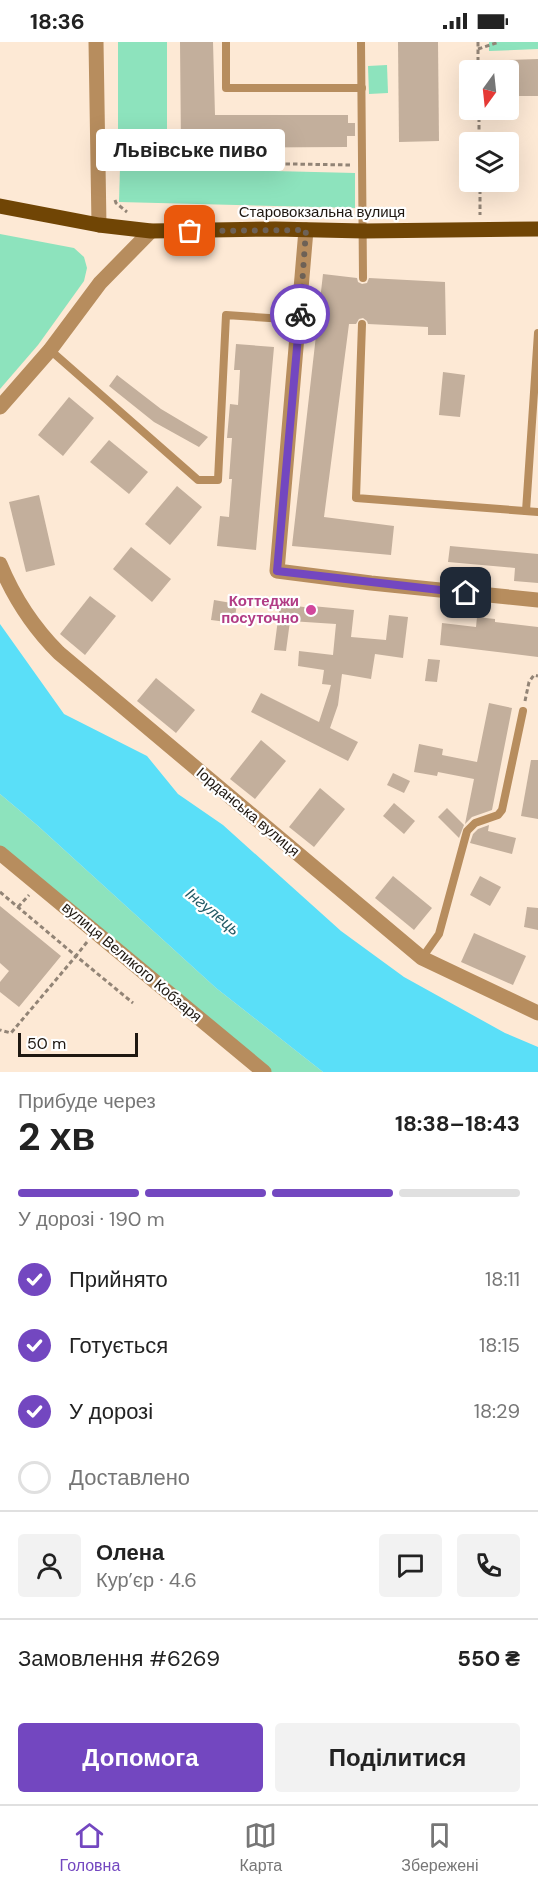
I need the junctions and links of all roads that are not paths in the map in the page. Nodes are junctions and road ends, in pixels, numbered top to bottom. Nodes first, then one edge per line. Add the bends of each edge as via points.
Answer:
1 (96, 42) edge
2 (226, 42) edge
3 (361, 42) edge
4 (362, 88) junction
5 (0, 206) edge
6 (99, 225) junction
7 (538, 229) edge
8 (306, 230) junction
9 (151, 231) junction
10 (364, 231) junction
11 (363, 278) dead end
12 (299, 320) junction
13 (362, 324) dead end
14 (538, 333) edge
15 (50, 350) junction
16 (0, 407) edge
17 (526, 512) junction
18 (538, 512) edge
19 (0, 564) edge
20 (538, 600) edge
21 (523, 711) road end
22 (0, 853) edge
23 (422, 958) junction
24 (538, 1013) edge
25 (264, 1072) edge

1 - 6 street
2 - 4 lane via 226,88
3 - 4 lane
4 - 10 lane
5 - 6 main road, Старовокзальна вулиця
6 - 9 main road, Старовокзальна вулиця
7 - 10 main road, Старовокзальна вулиця
8 - 9 main road, Старовокзальна вулиця
8 - 10 main road, Старовокзальна вулиця
8 - 12 street
9 - 15 street via 100,283
10 - 11 lane
12 - 15 lane via 226,315 218,480 198,480
12 - 20 street via 277,571
13 - 17 lane via 356,498
14 - 17 lane
15 - 16 street
17 - 18 lane
19 - 23 street, Іорданська вулиця via 21,607 40,635 59,653
21 - 23 lane via 502,810 467,831 439,934
22 - 25 street, вулиця Великого Кобзаря
23 - 24 street, Іорданська вулиця

